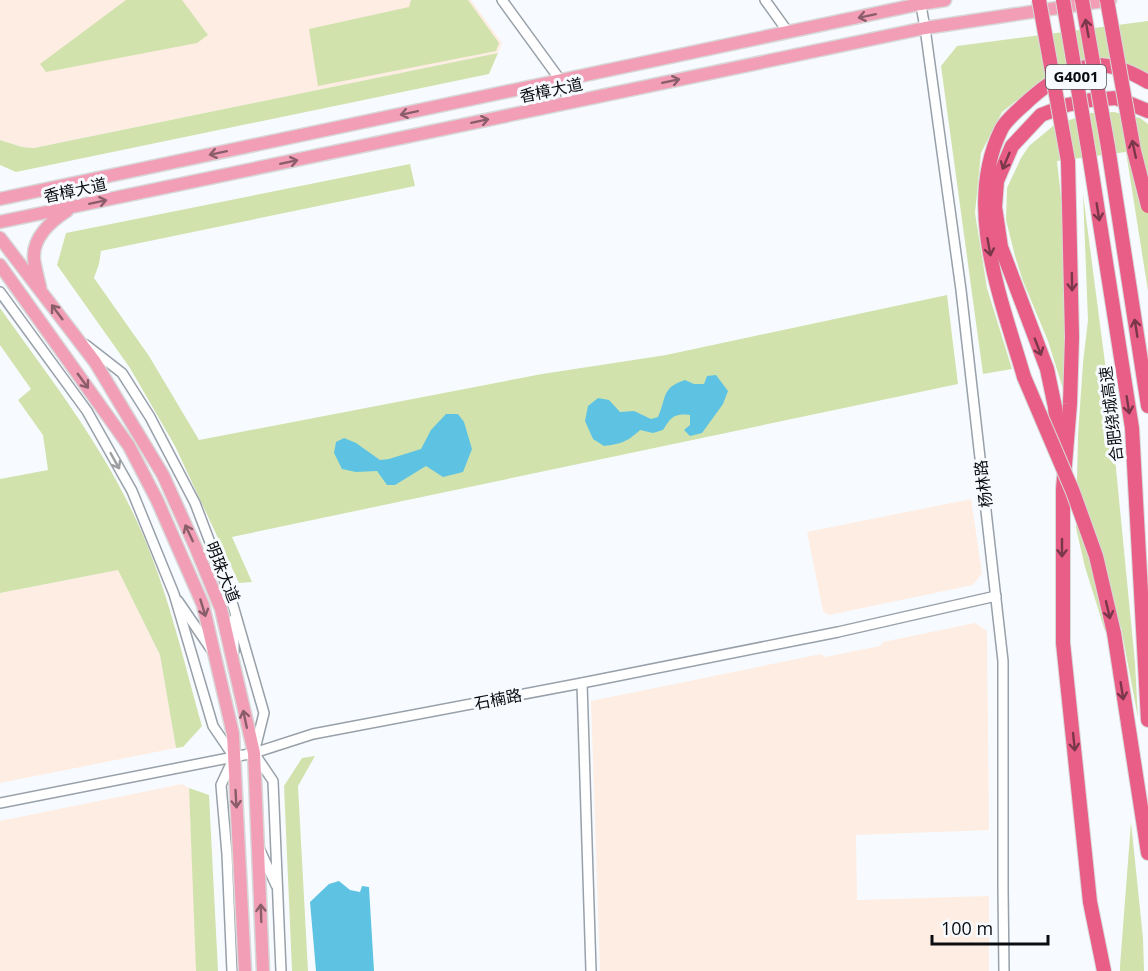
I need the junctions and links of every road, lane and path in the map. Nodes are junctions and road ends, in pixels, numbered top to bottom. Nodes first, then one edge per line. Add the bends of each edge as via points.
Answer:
1 (502, 0) edge
2 (765, 0) edge
3 (945, 0) edge
4 (1039, 0) edge
5 (1063, 0) edge
6 (1082, 0) edge
7 (1108, 0) edge
8 (920, 2) edge
9 (926, 28) junction
10 (788, 32) junction
11 (561, 81) junction
12 (1148, 82) edge
13 (569, 103) junction
14 (1148, 111) edge
15 (0, 199) edge
16 (1148, 206) edge
17 (72, 207) junction
18 (0, 222) edge
19 (0, 238) edge
20 (0, 265) edge
21 (41, 291) junction
22 (0, 292) edge
23 (75, 337) junction
24 (1148, 406) edge
25 (1063, 489) junction
26 (174, 594) junction
27 (996, 596) junction
28 (233, 606) junction
29 (214, 653) junction
30 (235, 671) junction
31 (582, 683) junction
32 (1148, 720) edge
33 (254, 753) junction
34 (234, 757) junction
35 (0, 803) edge
36 (258, 844) junction
37 (239, 847) junction
38 (1148, 853) edge
39 (278, 890) junction
40 (229, 892) junction
41 (1096, 930) junction
42 (232, 971) edge
43 (245, 971) edge
44 (263, 971) edge
45 (282, 971) edge
46 (591, 971) edge
47 (1004, 971) edge
48 (1093, 971) edge
49 (1104, 971) edge

1 - 11 street
2 - 10 street
3 - 8 main road, 香樟大道
4 -> 25 highway, bridge via 1068,160 1072,337
5 -> 32 highway, 合肥绕城高速 / G4001, bridge via 1132,428
24 -> 6 highway, G4001, bridge
7 - 9 main road, 香樟大道
16 -> 7 highway, bridge via 1134,151
8 - 9 street, 杨林路
8 -> 10 main road, 香樟大道
13 -> 9 main road, 香樟大道
9 - 27 street, 杨林路
10 - 11 main road, 香樟大道
11 - 13 street
11 -> 15 main road, 香樟大道
12 -> 38 highway, bridge via 1112,67 1095,65 1047,85 1001,127 988,164 984,199 996,281 1024,377 1096,556 1114,633
17 -> 13 main road, 香樟大道
14 -> 25 highway via 1116,98 1067,105 1041,116 1012,146 997,181 995,207 1001,248 1047,369
17 - 18 main road, 香樟大道
17 - 21 main road via 40,235 33,257
19 - 21 main road, 明珠大道
20 -> 29 main road, 明珠大道 via 129,446 158,500 202,605
23 -> 21 main road, 明珠大道
22 -> 26 street via 87,411 132,491
23 - 28 street via 122,373 150,417 195,503
30 -> 23 main road, 明珠大道 via 221,609 163,475 95,362
25 -> 41 highway via 1063,643
26 - 29 street
26 - 34 street via 213,726
27 - 31 street, 石楠路
27 - 47 street, 杨林路 via 1003,661
28 - 30 street
28 - 33 street via 264,713
29 - 34 main road, 明珠大道 via 233,734
33 -> 30 main road, 明珠大道
31 - 33 street, 石楠路 via 313,734
31 - 46 street
33 - 34 street, 石楠路
33 - 36 main road, 明珠大道
33 - 39 street via 273,781
34 - 35 street, 石楠路
34 -> 37 main road, 明珠大道
34 - 40 street via 221,785
36 - 39 street
44 -> 36 main road, 明珠大道
37 - 40 street
37 - 43 main road, 明珠大道
39 - 45 street
40 - 42 street
41 - 48 highway
41 - 49 highway

